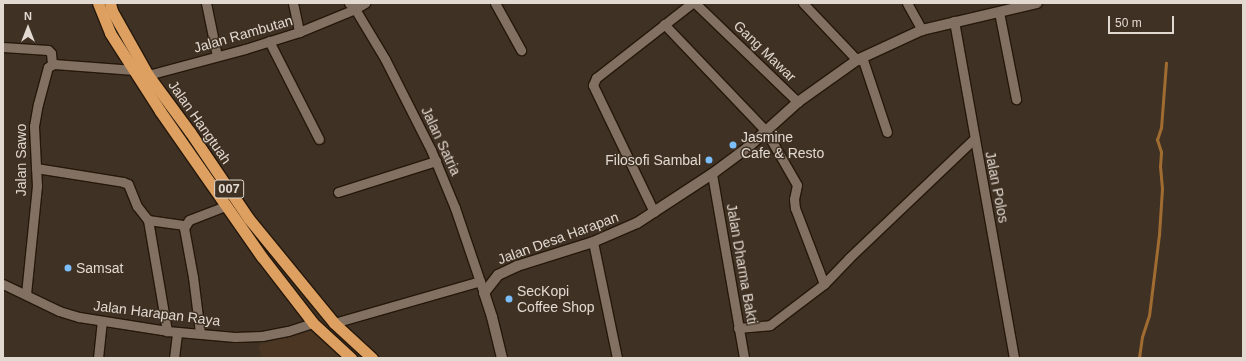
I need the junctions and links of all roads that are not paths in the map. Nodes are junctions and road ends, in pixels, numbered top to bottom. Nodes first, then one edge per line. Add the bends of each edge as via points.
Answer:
1 (98, 3) edge
2 (110, 3) edge
3 (206, 3) edge
4 (293, 3) edge
5 (365, 3) edge
6 (495, 3) edge
7 (692, 3) edge
8 (695, 3) edge
9 (803, 3) edge
10 (907, 3) edge
11 (1037, 3) edge
12 (352, 6) edge
13 (999, 12) junction
14 (954, 21) junction
15 (664, 24) junction
16 (922, 30) junction
17 (299, 32) junction
18 (269, 41) junction
19 (3, 47) edge
20 (521, 50) dead end
21 (217, 56) junction
22 (859, 58) junction
23 (52, 65) junction
24 (134, 70) junction
25 (148, 75) junction
26 (1016, 99) dead end
27 (798, 102) junction
28 (766, 131) junction
29 (190, 132) junction
30 (887, 132) dead end
31 (179, 137) junction
32 (319, 139) dead end
33 (974, 139) junction
34 (436, 161) junction
35 (36, 168) junction
36 (712, 174) junction
37 (338, 192) dead end
38 (226, 206) junction
39 (654, 212) junction
40 (148, 220) junction
41 (185, 225) junction
42 (593, 242) junction
43 (480, 281) junction
44 (3, 284) edge
45 (824, 284) junction
46 (484, 292) junction
47 (26, 294) junction
48 (102, 322) junction
49 (313, 323) junction
50 (334, 323) junction
51 (738, 328) junction
52 (167, 332) junction
53 (177, 332) junction
54 (200, 333) junction
55 (98, 358) edge
56 (174, 358) edge
57 (350, 358) edge
58 (372, 358) edge
59 (502, 358) edge
60 (617, 358) edge
61 (744, 358) edge
62 (1014, 358) edge

1 - 24 highway, Jalan Hangtuah / 007 via 110,33
2 - 25 highway, Jalan Hangtuah / 007
3 - 21 street
4 - 17 street
5 - 12 street, Jalan Rambutan
6 - 20 street
7 - 15 street
8 - 27 street, Gang Mawar
9 - 22 street
10 - 16 street
11 - 13 street, Jalan Desa Harapan
12 - 17 street, Jalan Rambutan
12 - 34 street, Jalan Satria via 385,59
13 - 14 street, Jalan Desa Harapan
13 - 26 street
14 - 16 street, Jalan Desa Harapan
14 - 33 street, Jalan Polos
15 - 28 street
15 - 39 street via 596,78 593,85
16 - 22 street, Jalan Desa Harapan
17 - 18 street, Jalan Rambutan
18 - 21 street, Jalan Rambutan
18 - 32 street
19 - 23 street via 48,50 51,53
21 - 25 street, Jalan Rambutan
22 - 27 street, Jalan Desa Harapan
22 - 30 street
23 - 24 street
23 - 35 street, Jalan Sawo via 48,67 34,126
24 - 31 highway, Jalan Hangtuah / 007
25 - 29 highway, Jalan Hangtuah / 007
27 - 28 street, Jalan Desa Harapan
28 - 36 street, Jalan Desa Harapan
28 - 45 street via 797,185 795,208
29 - 31 highway
29 - 50 highway, Jalan Hangtuah / 007 via 249,220
31 - 38 highway, Jalan Hangtuah / 007
33 - 45 street
33 - 62 street, Jalan Polos
34 - 37 street
34 - 43 street, Jalan Satria
35 - 40 street via 128,184 137,206
35 - 47 street, Jalan Sawo via 37,186
36 - 39 street, Jalan Desa Harapan
36 - 51 street, Jalan Dharma Bakti
38 - 41 street via 189,220
38 - 49 highway, Jalan Hangtuah / 007
39 - 42 street, Jalan Desa Harapan via 630,227
40 - 41 street
40 - 52 street
41 - 54 street
42 - 46 street, Jalan Desa Harapan via 506,270 492,281
42 - 60 street
43 - 46 street, Jalan Satria
43 - 50 street
44 - 47 street, Jalan Harapan Raya
45 - 51 street via 770,326
46 - 59 street
47 - 48 street, Jalan Harapan Raya via 59,311
48 - 52 street, Jalan Harapan Raya
48 - 55 street
49 - 54 street, Jalan Harapan Raya via 262,336 235,337
49 - 57 highway, Jalan Hangtuah / 007
50 - 58 highway, Jalan Hangtuah / 007
51 - 61 street, Jalan Dharma Bakti
52 - 53 street, Jalan Harapan Raya
53 - 54 street, Jalan Harapan Raya
53 - 56 street

